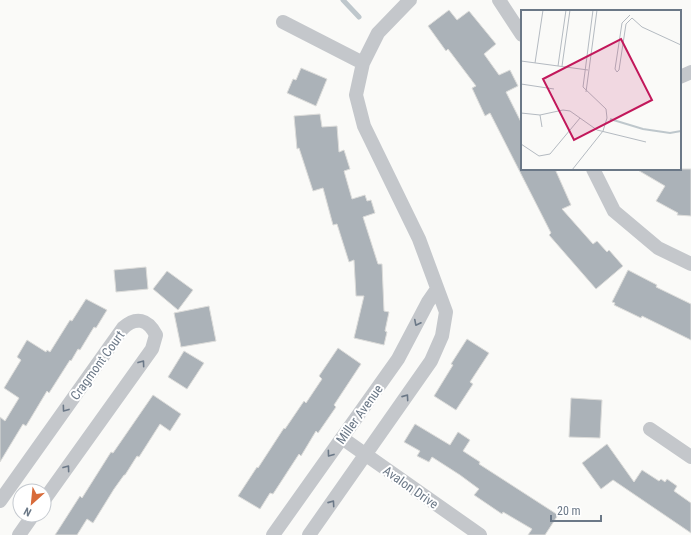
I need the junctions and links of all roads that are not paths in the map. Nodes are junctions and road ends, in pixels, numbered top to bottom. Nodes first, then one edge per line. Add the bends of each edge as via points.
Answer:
1 (410, 0) edge
2 (499, 0) edge
3 (283, 22) dead end
4 (521, 33) edge
5 (363, 63) junction
6 (691, 72) edge
7 (681, 77) edge
8 (594, 170) edge
9 (691, 264) edge
10 (437, 289) junction
11 (650, 429) dead end
12 (342, 438) junction
13 (366, 455) junction
14 (691, 457) edge
15 (13, 483) edge
16 (12, 484) edge
17 (52, 489) edge
18 (0, 501) edge
19 (27, 523) edge
20 (19, 535) edge
21 (272, 535) edge
22 (309, 535) edge
23 (480, 535) edge

1 - 5 street via 378,34
2 - 4 street
3 - 5 street
5 - 10 street via 356,95 364,126 419,239
6 - 7 street
8 - 9 street via 614,211 658,248
10 -> 12 street, Miller Avenue via 398,359
13 -> 10 street via 430,361 442,336 446,312
11 - 14 street
12 - 13 street, Avalon Drive
12 -> 21 street, Miller Avenue
22 -> 13 street
13 - 23 street, Avalon Drive
17 -> 15 street, Cragmont Court via 152,349 156,335 148,324 134,321 123,328
16 -> 18 street, Cragmont Court
19 - 20 street

